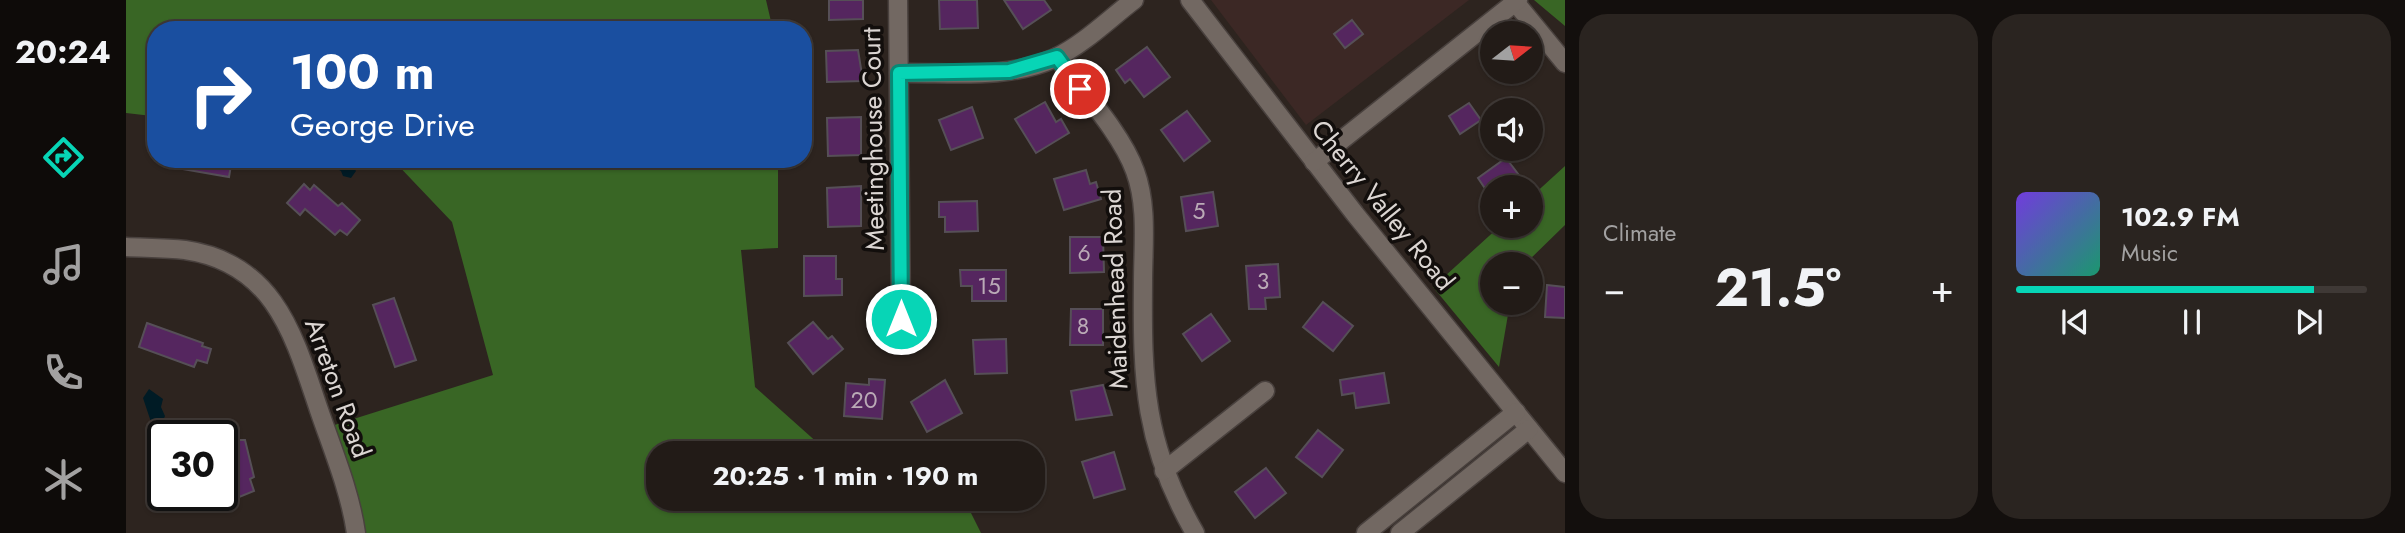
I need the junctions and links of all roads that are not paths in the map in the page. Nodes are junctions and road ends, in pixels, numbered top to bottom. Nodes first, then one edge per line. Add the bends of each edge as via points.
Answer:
1 (898, 0) edge
2 (1134, 0) edge
3 (1190, 0) edge
4 (1516, 1) edge
5 (1057, 57) junction
6 (1565, 63) edge
7 (899, 73) junction
8 (1314, 162) junction
9 (126, 247) edge
10 (901, 319) dead end
11 (1265, 391) dead end
12 (1516, 412) junction
13 (1529, 429) junction
14 (1164, 471) junction
15 (1565, 473) edge
16 (356, 533) edge
17 (1195, 533) edge
18 (1366, 533) edge
19 (1400, 533) edge

1 - 7 street, Meetinghouse Court
2 - 5 street
3 - 8 street, Cherry Valley Road
4 - 6 street
4 - 8 street
5 - 7 street via 1009,71
5 - 14 street, Maidenhead Road via 1125,149 1141,191 1143,373 1151,431
7 - 10 street, Meetinghouse Court
8 - 12 street, Cherry Valley Road
9 - 16 street, Arreton Road via 210,256 232,265 267,293 293,333 346,487
11 - 14 street
12 - 13 street, Cherry Valley Road
12 - 18 street
13 - 15 street, Cherry Valley Road
13 - 19 street
14 - 17 street, Maidenhead Road

